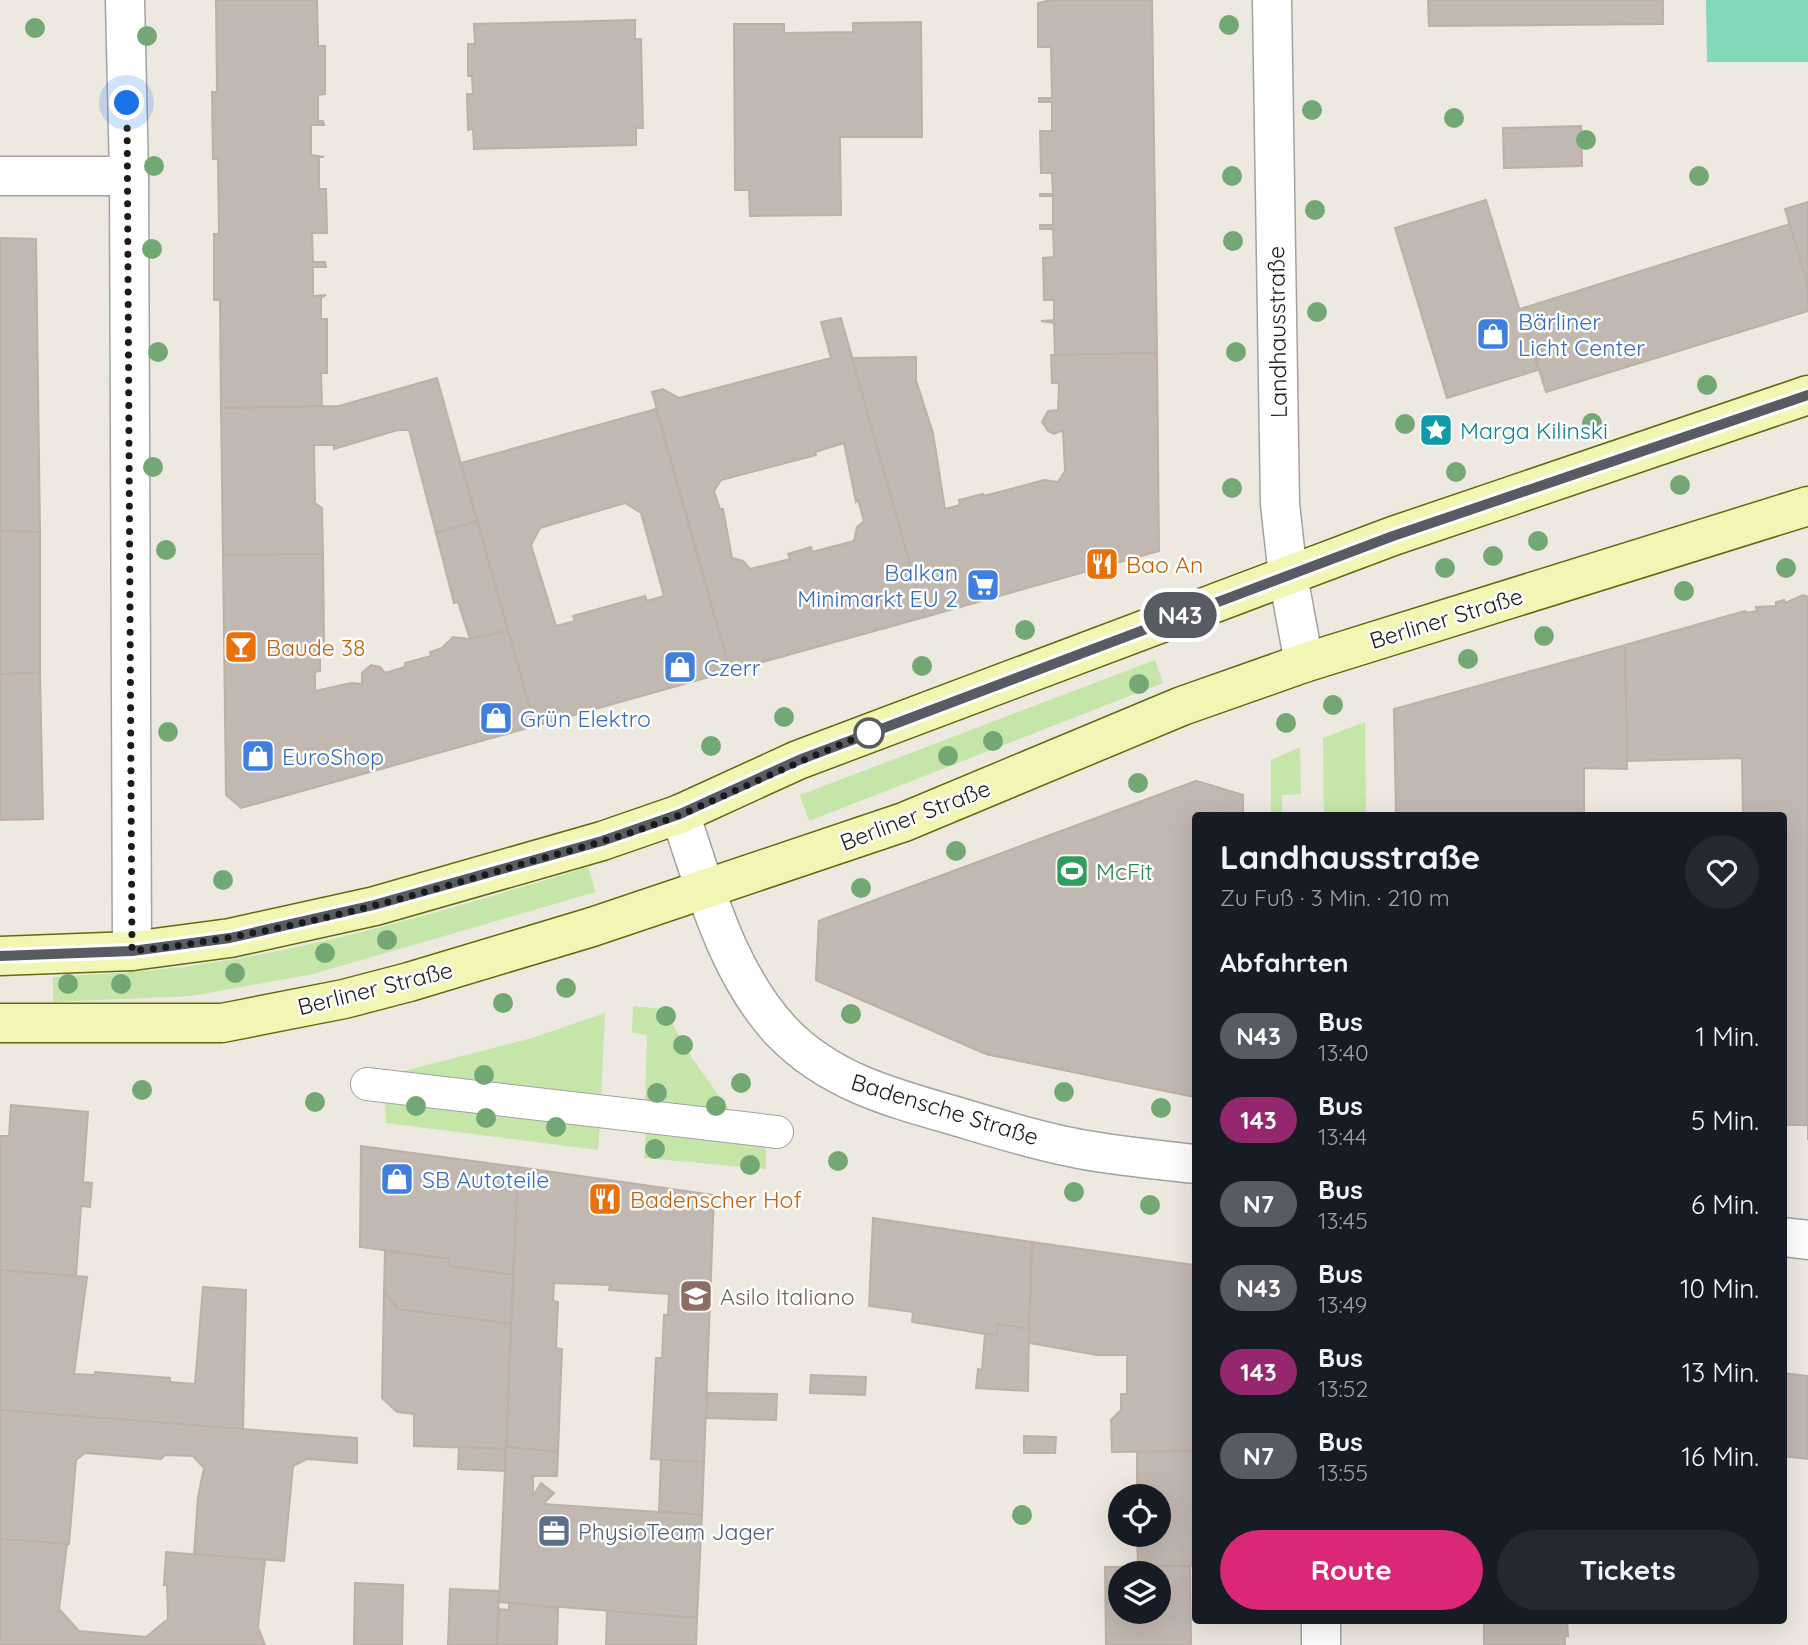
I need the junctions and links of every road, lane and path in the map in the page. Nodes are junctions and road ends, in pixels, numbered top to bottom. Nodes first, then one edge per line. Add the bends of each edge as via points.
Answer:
1 (125, 0) edge
2 (1272, 0) edge
3 (0, 176) edge
4 (129, 176) junction
5 (1808, 395) edge
6 (1808, 506) edge
7 (1288, 576) junction
8 (1304, 663) junction
9 (680, 814) junction
10 (705, 889) junction
11 (132, 951) junction
12 (0, 956) edge
13 (0, 1023) edge
14 (367, 1084) dead end
15 (777, 1132) dead end
16 (1192, 1164) edge
17 (1787, 1237) edge
18 (1808, 1240) edge
19 (1321, 1624) edge
20 (1321, 1645) edge

1 - 4 street
2 - 7 street, Landhausstraße via 1279,504
3 - 4 street
4 - 11 street
5 - 7 main road
6 - 8 main road, Berliner Straße
7 - 8 street, Landhausstraße
7 - 9 main road via 799,760
8 - 10 main road, Berliner Straße via 1182,706 904,822
9 - 10 street, Badensche Straße
9 - 11 main road via 602,841 374,905 230,938
10 - 13 main road, Berliner Straße via 410,982 222,1023
10 - 16 street, Badensche Straße via 730,954 761,1005 817,1064 861,1088 999,1128 1075,1148
11 - 12 main road
14 - 15 lane
17 - 18 street
19 - 20 street

